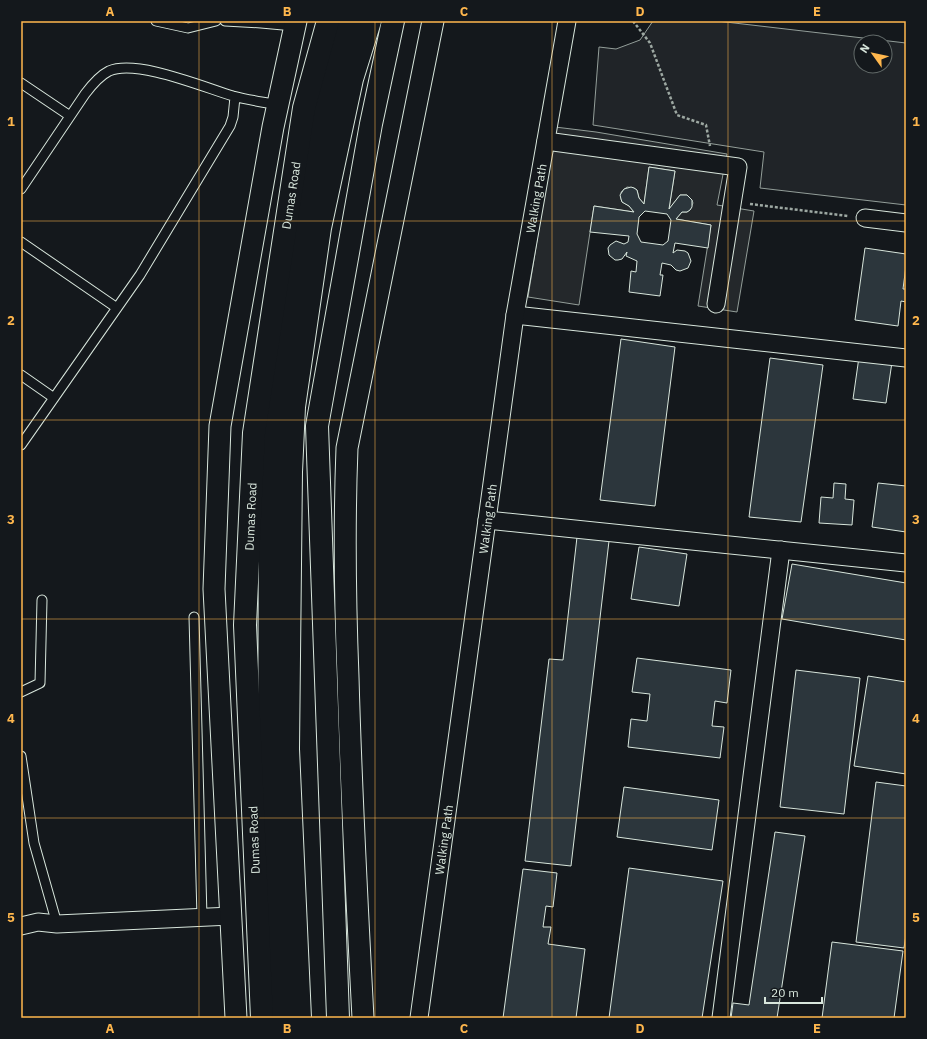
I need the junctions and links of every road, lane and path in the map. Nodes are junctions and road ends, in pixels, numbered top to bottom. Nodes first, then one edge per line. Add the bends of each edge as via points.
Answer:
1 (156, 21) edge
2 (216, 21) edge
3 (225, 21) edge
4 (328, 21) edge
5 (348, 21) edge
6 (370, 21) edge
7 (393, 21) edge
8 (433, 21) edge
9 (567, 21) edge
10 (633, 21) edge
11 (295, 24) edge
12 (21, 83) edge
13 (235, 97) junction
14 (278, 105) junction
15 (70, 116) junction
16 (546, 141) junction
17 (713, 164) junction
18 (21, 189) edge
19 (732, 201) junction
20 (865, 218) joint
21 (906, 224) edge
22 (21, 242) edge
23 (716, 304) dead end
24 (117, 308) junction
25 (515, 315) junction
26 (906, 358) edge
27 (21, 375) edge
28 (54, 398) junction
29 (21, 445) edge
30 (487, 520) junction
31 (781, 550) junction
32 (906, 563) edge
33 (42, 600) dead end
34 (194, 617) dead end
35 (21, 692) edge
36 (21, 756) edge
37 (231, 916) junction
38 (202, 917) junction
39 (57, 924) junction
40 (21, 926) edge
41 (236, 1018) edge
42 (262, 1018) edge
43 (281, 1018) edge
44 (300, 1018) edge
45 (338, 1018) edge
46 (363, 1018) edge
47 (419, 1018) edge
48 (721, 1018) edge

1 - 2 lane via 188,28
3 - 11 lane
4 - 42 main road, Dumas Road via 304,108 254,432 245,625
5 - 43 main road via 332,73 303,222 278,391 270,487 268,802
6 - 44 main road via 352,79 320,228 294,407 288,749
7 - 45 main road via 371,124 317,426
8 - 46 street via 347,448 346,606 351,784
9 - 16 street, Walking Path
10 - 17 path via 650,44 677,115 706,125
11 - 14 street
12 - 15 lane
13 - 14 lane
13 - 15 lane via 149,70 128,67 109,71 94,82
13 - 24 lane via 230,126 140,275
14 - 37 street via 220,426 214,589
15 - 18 lane
16 - 17 street
16 - 25 street, Walking Path
17 - 19 street via 738,167
19 - 20 path
19 - 23 street
20 - 21 street
22 - 24 lane
24 - 28 lane
25 - 26 street
25 - 30 street, Walking Path
27 - 28 lane
28 - 29 lane
30 - 31 street
30 - 47 street, Walking Path
31 - 32 street
31 - 48 street
33 - 35 lane via 40,683
34 - 38 lane
36 - 39 lane via 34,843
37 - 38 street
37 - 41 street
38 - 39 street
39 - 40 street via 38,922

